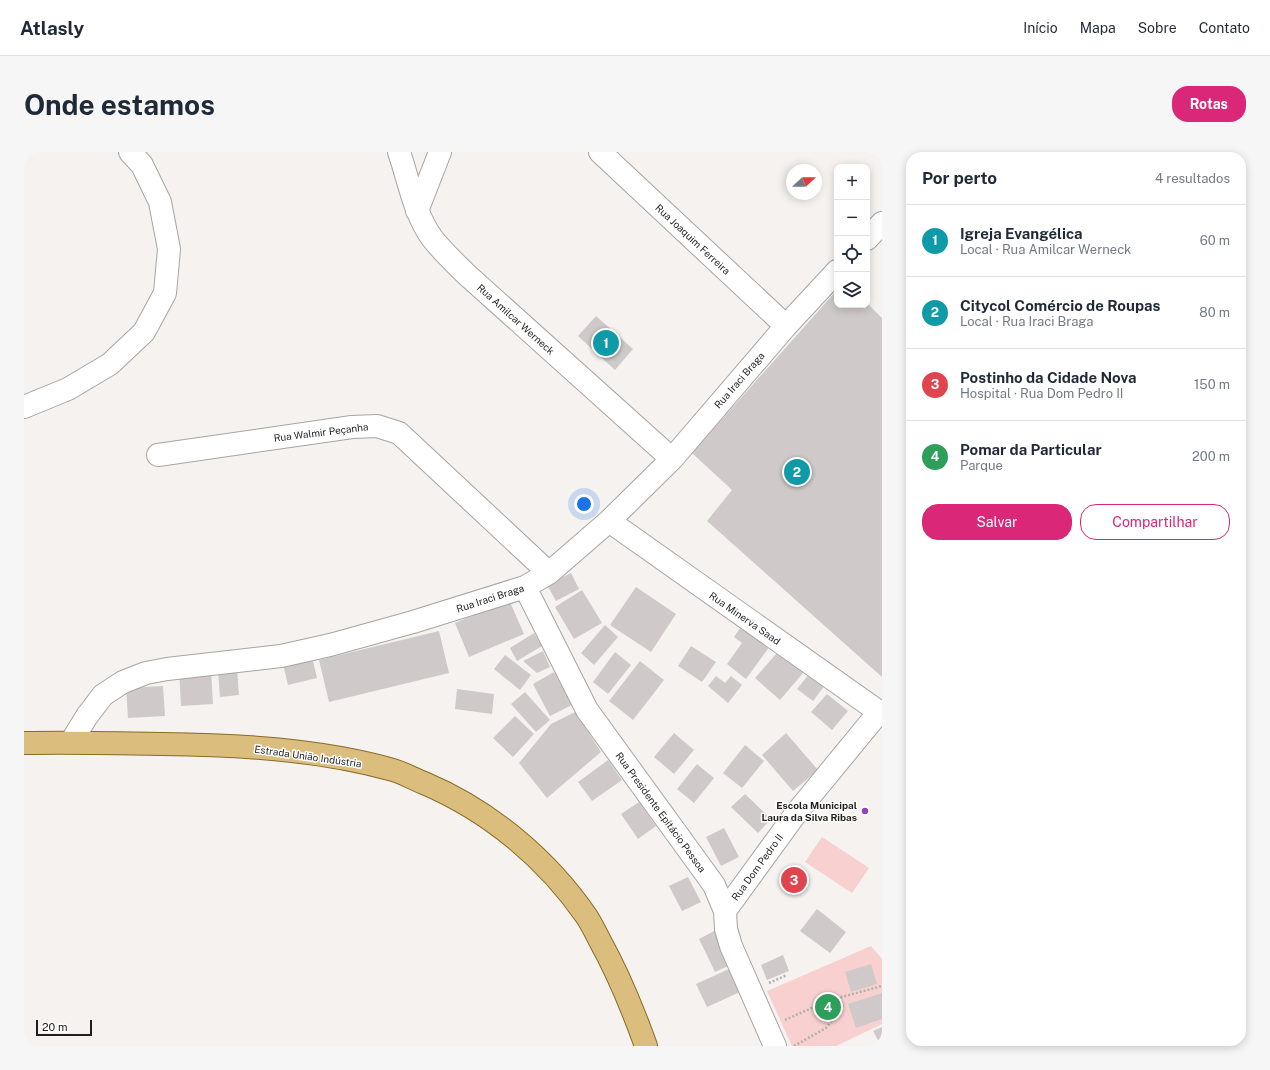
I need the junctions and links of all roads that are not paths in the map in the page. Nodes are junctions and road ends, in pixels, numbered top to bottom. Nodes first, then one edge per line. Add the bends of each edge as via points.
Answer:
1 (130, 152) edge
2 (399, 152) edge
3 (440, 152) edge
4 (600, 152) edge
5 (418, 211) junction
6 (882, 223) edge
7 (870, 236) edge
8 (834, 275) edge
9 (786, 326) junction
10 (24, 407) edge
11 (158, 455) dead end
12 (672, 459) junction
13 (609, 521) junction
14 (549, 573) junction
15 (525, 587) junction
16 (880, 713) edge
17 (71, 742) junction
18 (24, 743) edge
19 (725, 911) junction
20 (646, 1046) edge
21 (775, 1046) edge

1 - 10 street via 142,165 160,202 169,249 165,294 144,332 110,364 68,389
2 - 5 street, Rua Amilcar Werneck
3 - 5 street
4 - 9 street, Rua Joaquim Ferreira
5 - 12 street, Rua Amilcar Werneck via 445,254
6 - 7 street
8 - 9 street, Rua Iraci Braga
9 - 12 street, Rua Iraci Braga
11 - 14 street, Rua Walmir Peçanha via 352,427 377,426 399,433
12 - 13 street, Rua Iraci Braga
13 - 14 street, Rua Iraci Braga
13 - 16 street, Rua Minerva Saad
14 - 15 street, Rua Iraci Braga
15 - 17 street, Rua Iraci Braga via 330,646 281,656 146,673 123,682 103,695
15 - 19 street, Rua Presidente Epitácio Pessoa via 587,710 714,885
16 - 19 street, Rua Dom Pedro II via 797,812
17 - 18 main road, Estrada União Indústria
17 - 20 main road, Estrada União Indústria via 277,749 342,758 394,770 443,791 484,815 523,845 562,885 588,918 612,961
19 - 21 street, Rua Presidente Epitácio Pessoa via 726,929 731,946

